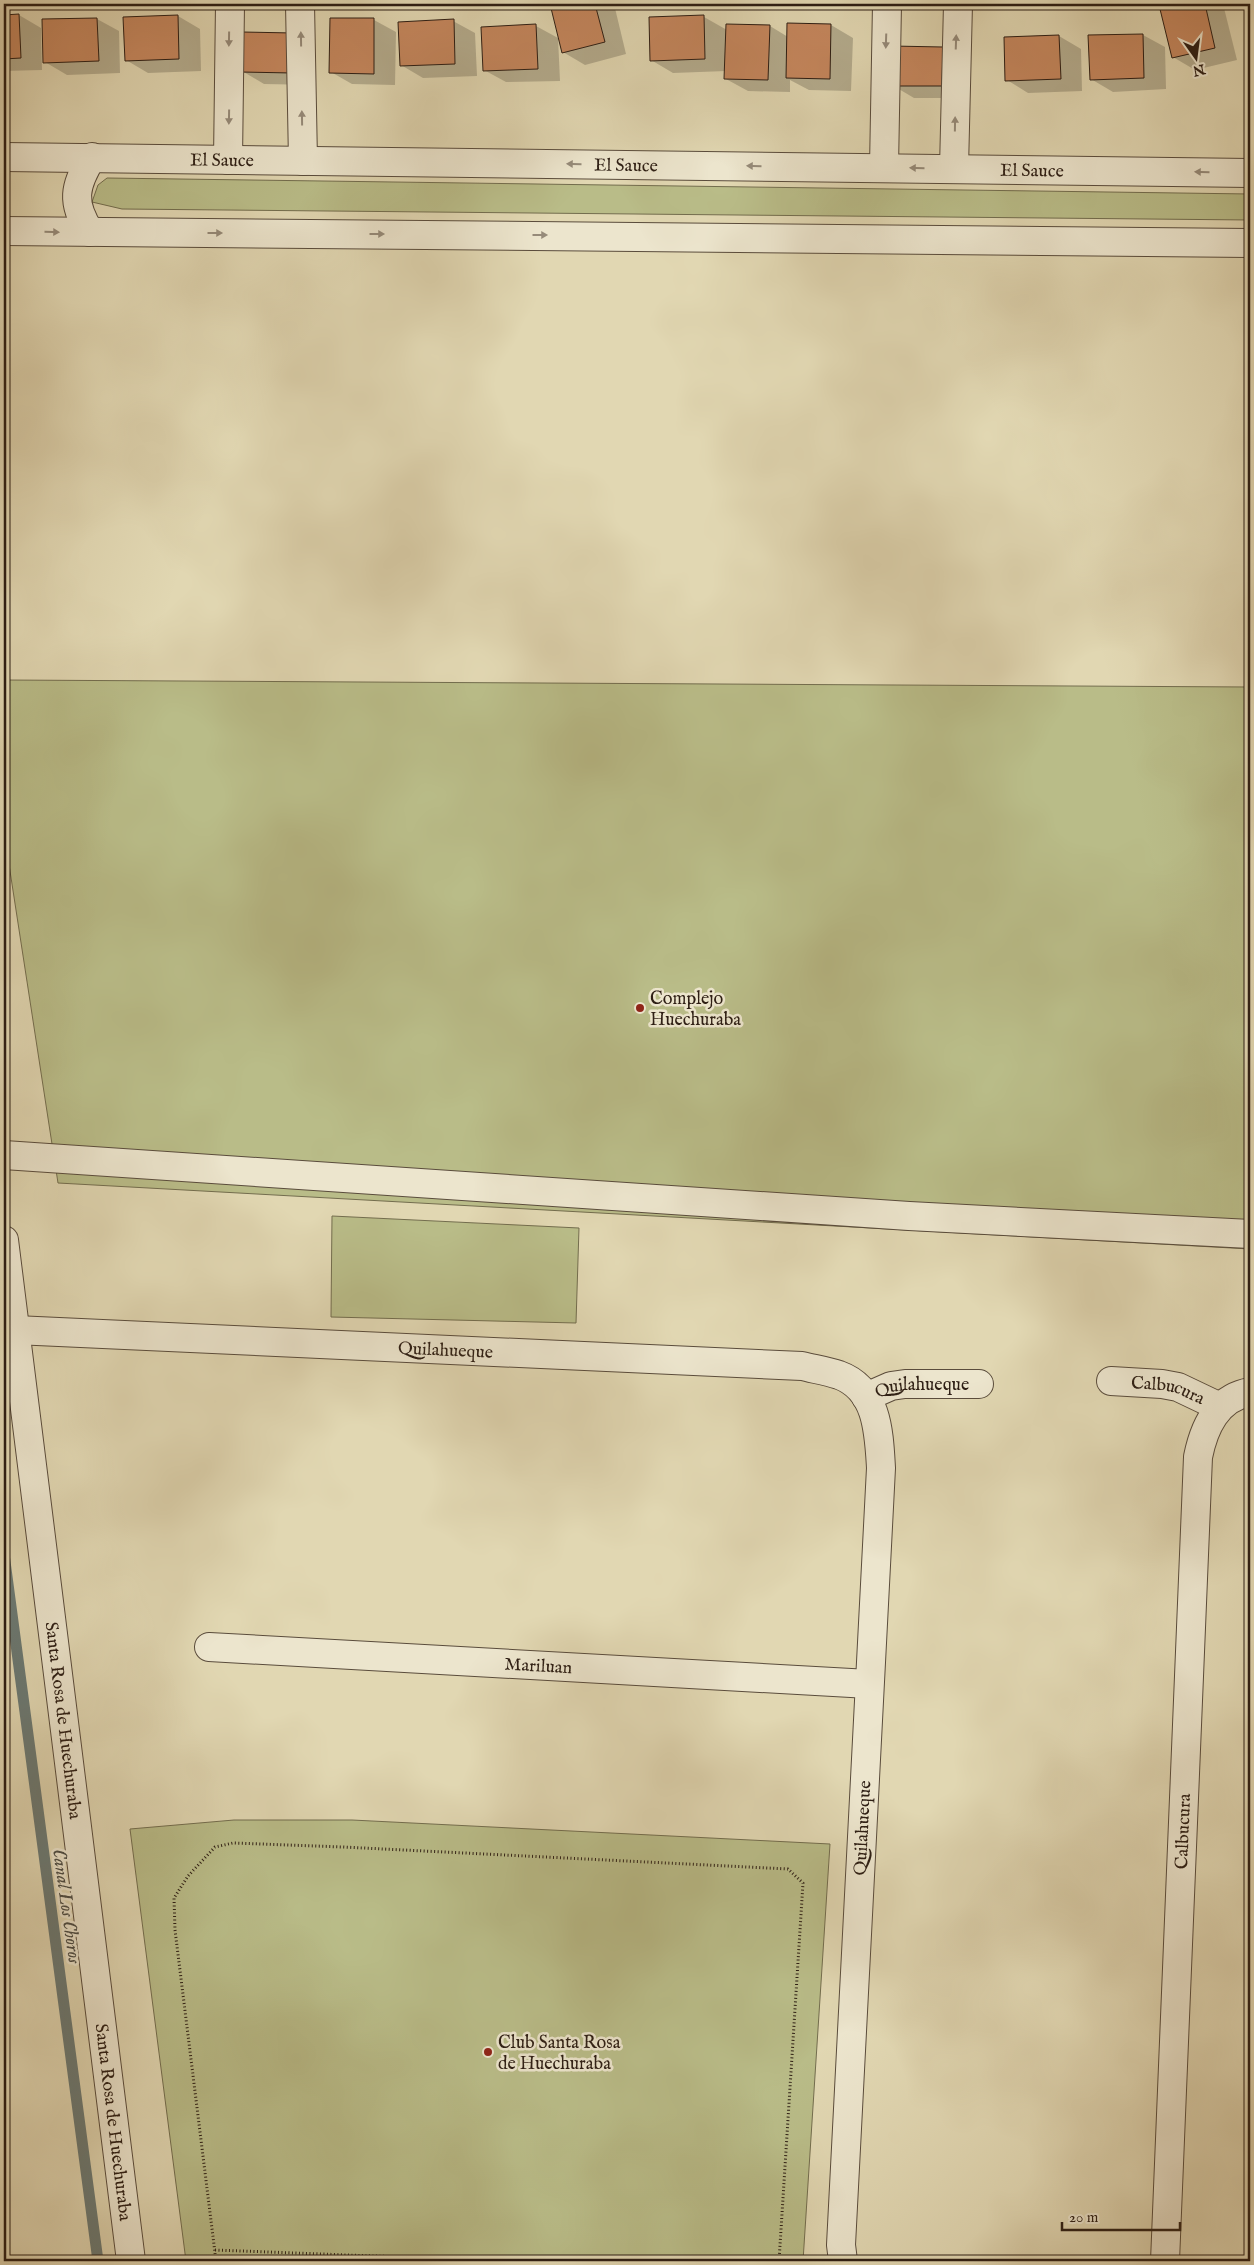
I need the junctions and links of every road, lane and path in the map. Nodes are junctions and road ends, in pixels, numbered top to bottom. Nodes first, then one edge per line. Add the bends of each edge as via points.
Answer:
1 (230, 4) edge
2 (300, 4) edge
3 (887, 4) edge
4 (958, 4) edge
5 (4, 157) edge
6 (92, 157) junction
7 (228, 160) junction
8 (303, 161) junction
9 (884, 167) junction
10 (954, 168) junction
11 (1250, 173) edge
12 (4, 231) edge
13 (90, 232) junction
14 (1250, 243) edge
15 (4, 1155) edge
16 (1250, 1234) edge
17 (4, 1240) edge
18 (15, 1330) junction
19 (1111, 1381) dead end
20 (979, 1384) dead end
21 (1250, 1392) edge
22 (866, 1397) junction
23 (1220, 1407) junction
24 (209, 1647) dead end
25 (869, 1684) junction
26 (215, 2250) junction
27 (131, 2261) edge
28 (216, 2261) edge
29 (508, 2261) edge
30 (779, 2261) edge
31 (843, 2261) edge
32 (1165, 2261) edge

1 -> 7 street
8 -> 2 street
3 -> 9 street
10 -> 4 street
5 - 6 street, El Sauce
6 - 7 street, El Sauce
6 - 13 street via 77,185 76,196 82,221
7 - 8 street, El Sauce
9 -> 8 street, El Sauce
10 -> 9 street, El Sauce
11 -> 10 street, El Sauce
12 -> 13 street
13 -> 14 street
15 - 16 street via 889,1215
17 - 18 street, Santa Rosa de Huechuraba
18 - 22 street, Quilahueque via 802,1366 841,1376 856,1385
18 - 27 street, Santa Rosa de Huechuraba
19 - 23 street, Calbucura via 1178,1387
20 - 22 street, Quilahueque via 905,1384 891,1386
21 - 23 street, Calbucura
22 - 25 street, Quilahueque via 878,1424 881,1468
23 - 32 street, Calbucura via 1202,1437 1198,1457
24 - 25 street, Mariluan
25 - 31 street, Quilahueque via 841,2245
26 - 28 path
26 - 29 path
26 - 30 path via 175,1930 174,1898 188,1876 216,1847 233,1844 788,1869 803,1883

